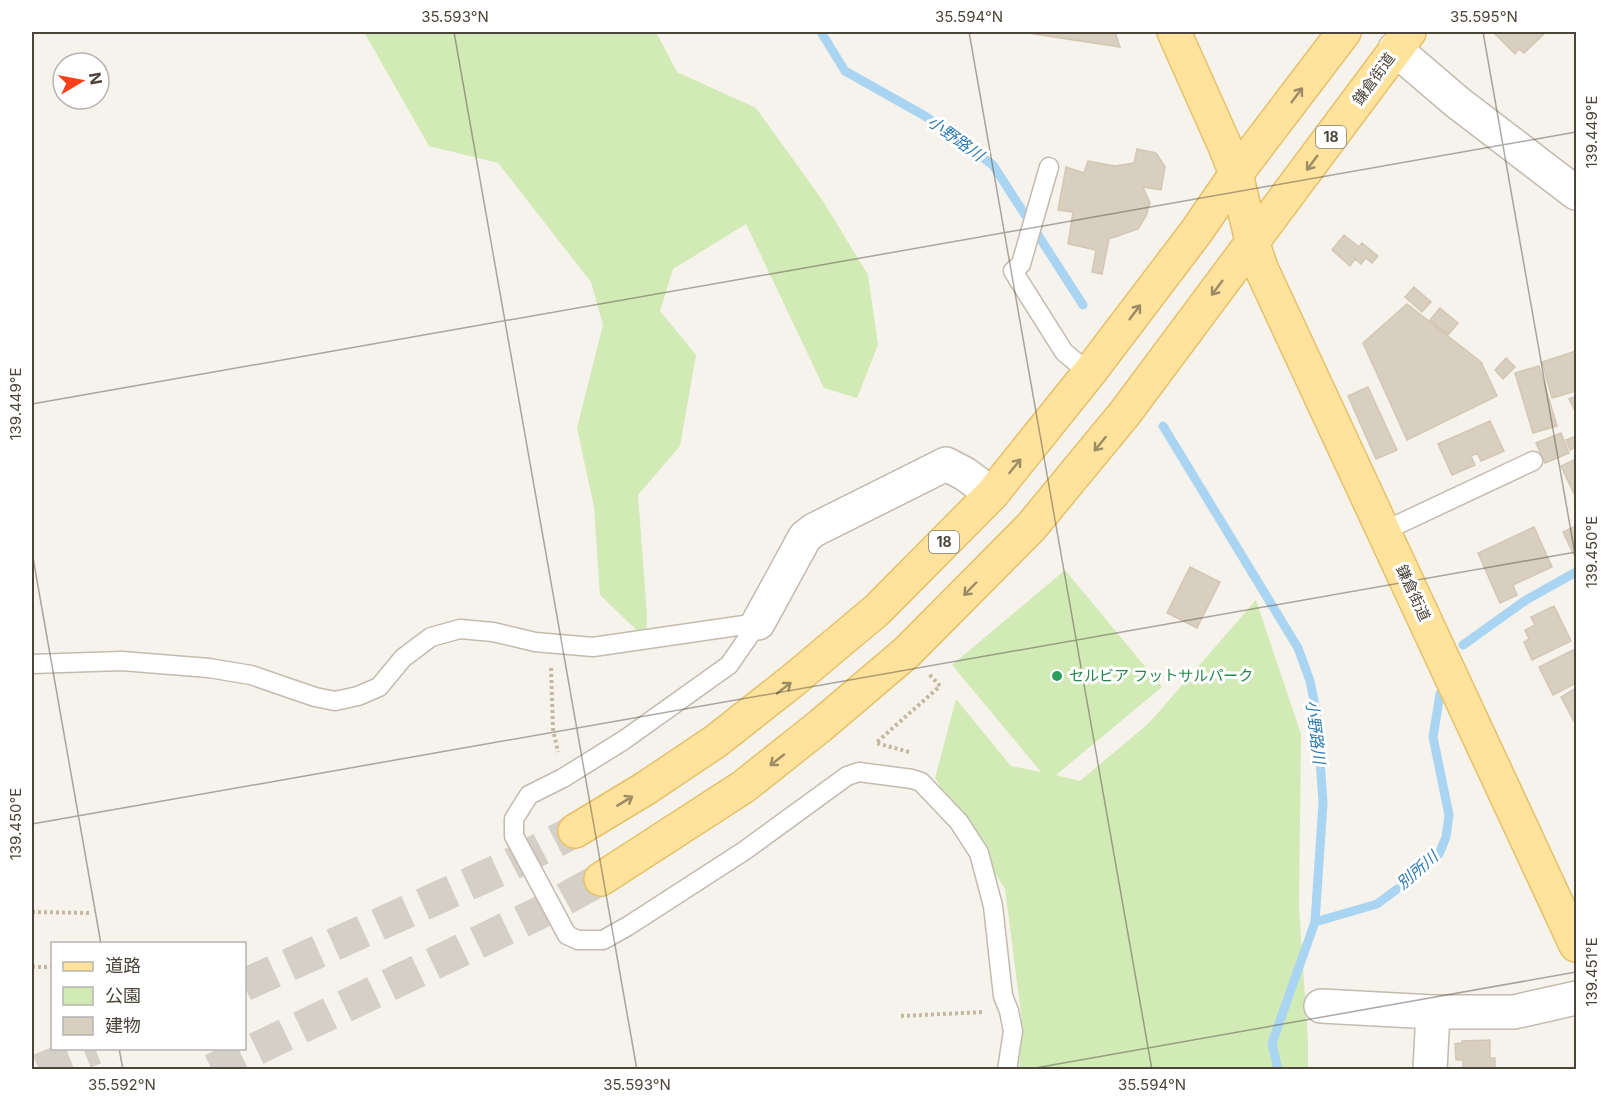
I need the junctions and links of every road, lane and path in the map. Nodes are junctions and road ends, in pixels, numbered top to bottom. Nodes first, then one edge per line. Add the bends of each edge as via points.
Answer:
1 (1174, 32) edge
2 (1344, 32) edge
3 (1402, 40) edge
4 (1049, 167) dead end
5 (1236, 174) junction
6 (1576, 194) edge
7 (1252, 241) junction
8 (1089, 374) junction
9 (1533, 461) dead end
10 (992, 494) junction
11 (1384, 531) junction
12 (758, 623) junction
13 (551, 643) junction
14 (32, 664) edge
15 (928, 673) dead end
16 (917, 753) dead end
17 (563, 778) junction
18 (575, 831) tunnel mouth
19 (601, 879) tunnel mouth
20 (32, 912) edge
21 (89, 913) dead end
22 (1576, 945) edge
23 (32, 967) edge
24 (51, 967) edge
25 (1576, 998) edge
26 (1321, 1006) dead end
27 (1009, 1011) junction
28 (1433, 1012) junction
29 (901, 1016) dead end
30 (1007, 1070) edge
31 (1430, 1070) edge

1 - 5 main road, 鎌倉街道
5 -> 2 main road, 18
3 - 6 street via 1457,102
3 -> 7 main road, 鎌倉街道 / 18
4 - 8 lane via 1021,264 1013,271 1064,352
5 - 7 main road, 鎌倉街道
8 -> 5 main road, 18
7 - 11 main road, 鎌倉街道 via 1265,278
7 -> 19 main road, 18 via 1125,413 1031,526 907,652 743,787
10 -> 8 main road, 18
9 - 11 lane
10 - 12 street via 946,464 814,530 805,537
18 -> 10 main road, 18 via 716,741 791,682 877,610
11 - 22 main road, 鎌倉街道
12 - 13 lane via 593,647
12 - 17 lane via 729,665
13 - 14 lane via 460,629 431,637 403,658 380,687 334,701 251,675 209,668 122,661
13 - 17 path via 553,729
15 - 16 path via 940,686 876,743
17 - 27 lane via 529,795 514,819 514,836 567,935 578,940 603,940 628,926 744,851 847,776 871,772 921,782 958,822 979,853 993,906 1003,996
20 - 21 path
23 - 24 path
25 - 28 street via 1514,1012
26 - 28 street
27 - 29 path
27 - 30 lane via 1013,1031
28 - 31 street

